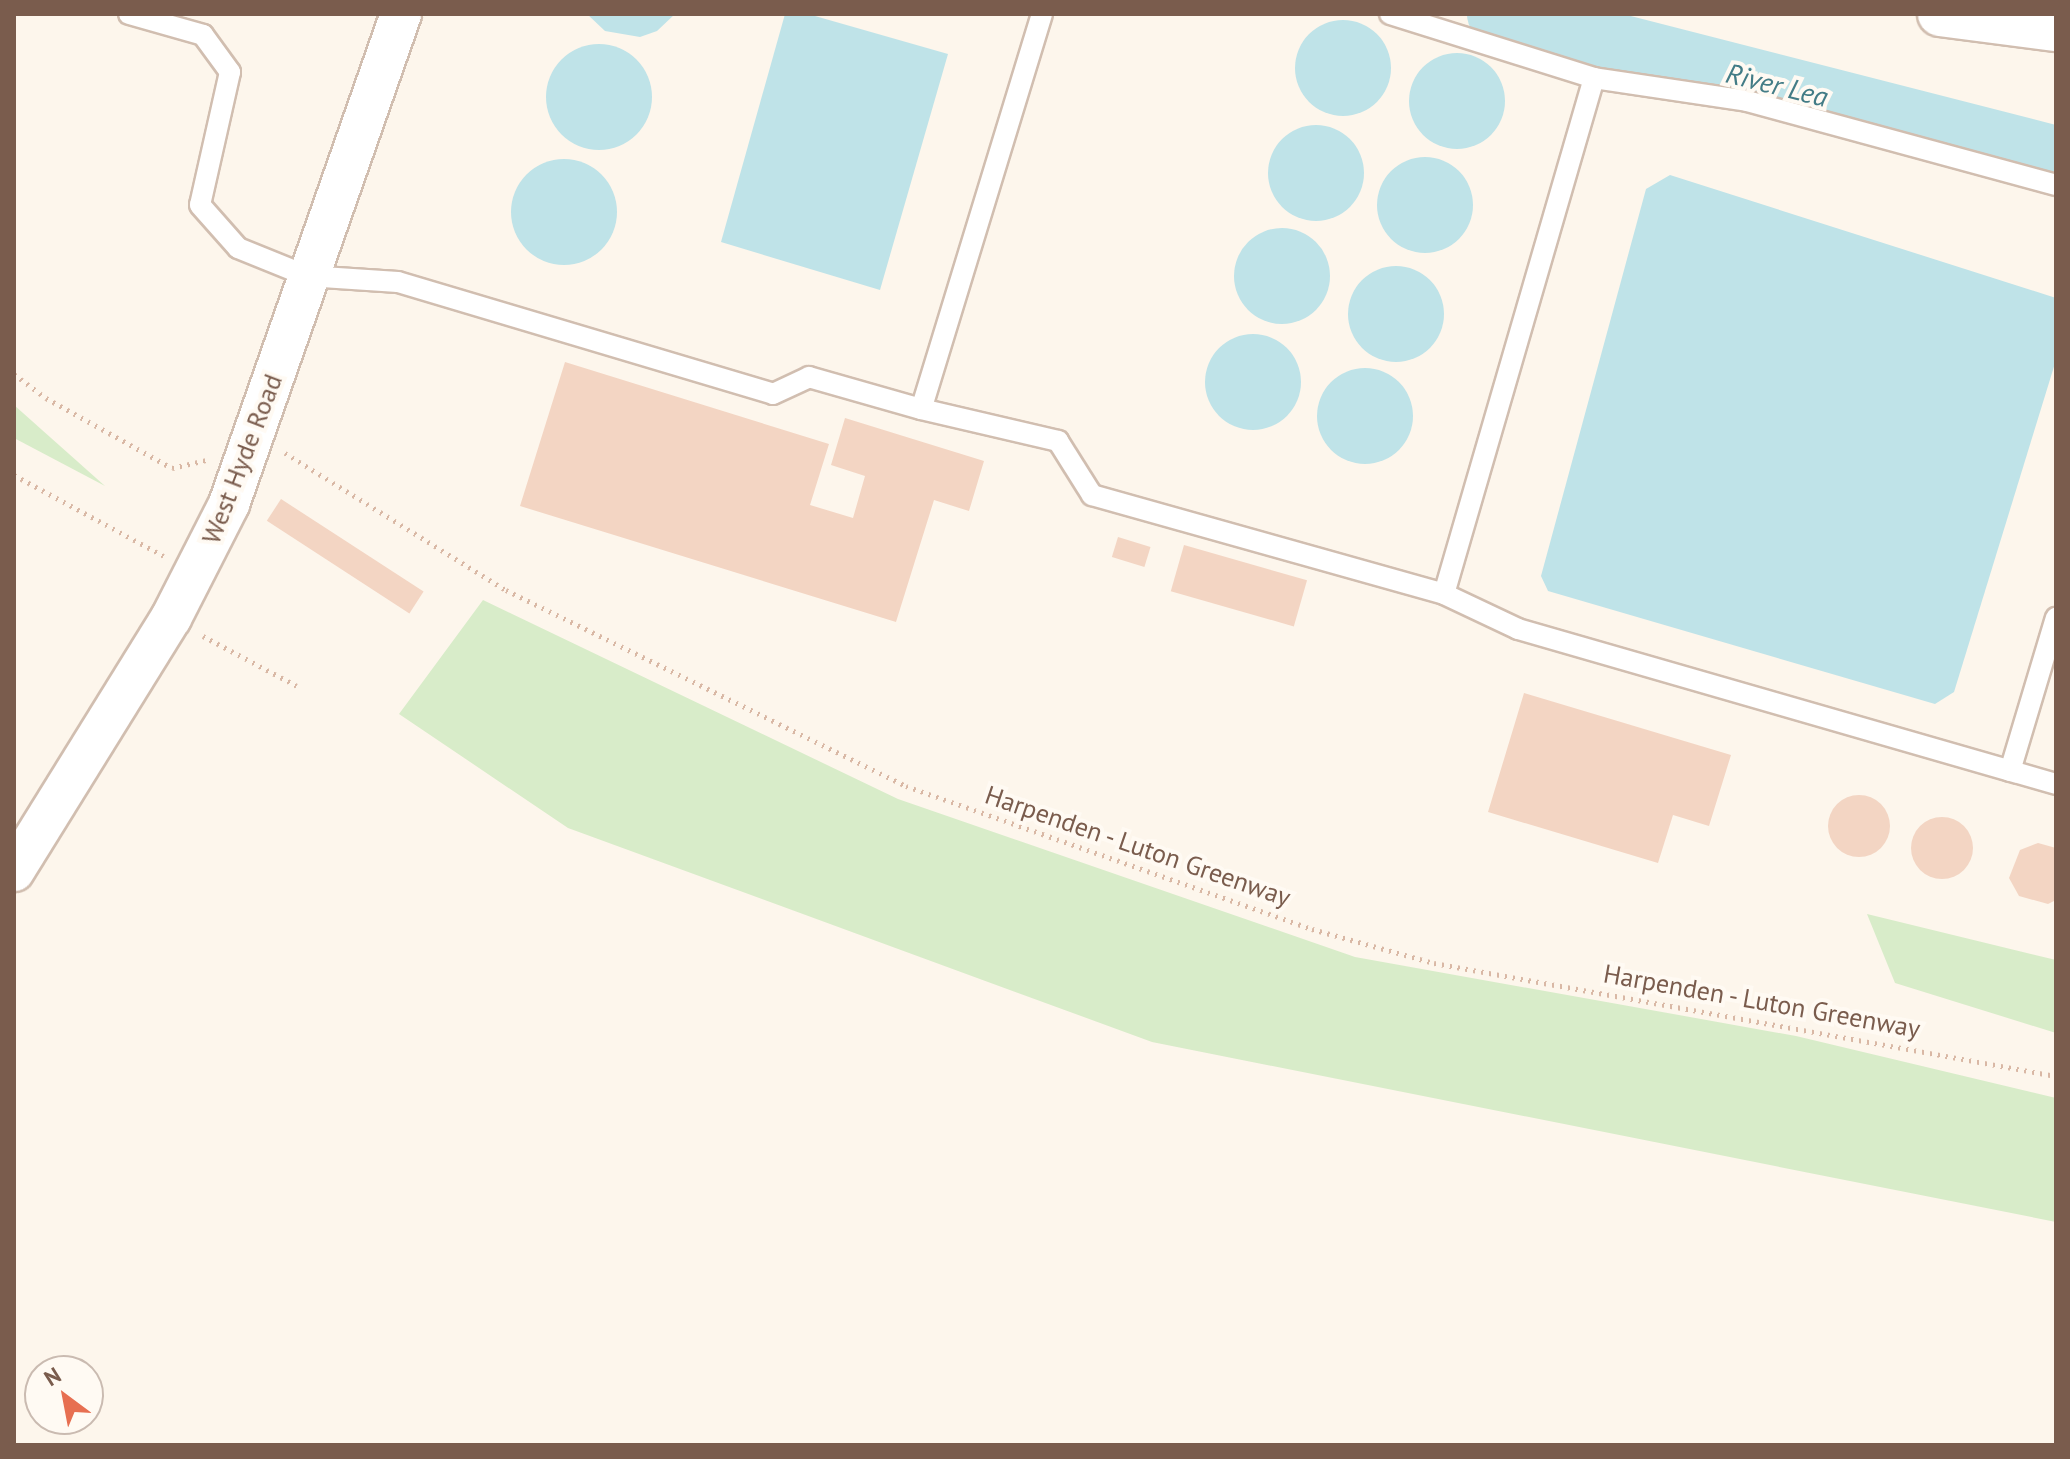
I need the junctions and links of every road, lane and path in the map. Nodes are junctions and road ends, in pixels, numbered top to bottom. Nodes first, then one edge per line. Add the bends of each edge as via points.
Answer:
1 (129, 14) edge
2 (401, 14) edge
3 (1042, 14) edge
4 (1390, 14) edge
5 (1940, 14) edge
6 (2056, 29) edge
7 (1594, 78) junction
8 (2056, 185) edge
9 (307, 276) junction
10 (14, 374) edge
11 (921, 409) junction
12 (278, 453) dead end
13 (212, 459) dead end
14 (14, 475) edge
15 (196, 574) junction
16 (1444, 594) junction
17 (171, 618) junction
18 (2056, 618) edge
19 (297, 686) dead end
20 (2010, 771) junction
21 (2056, 784) edge
22 (14, 871) edge
23 (2056, 1076) edge

1 - 9 lane via 203,35 230,72 200,205 238,248
2 - 9 street, West Hyde Road
3 - 11 lane
4 - 7 lane
5 - 6 main road
7 - 8 lane via 1747,101
7 - 16 lane
9 - 11 lane via 398,282 773,394 809,377
9 - 15 street, West Hyde Road via 248,455
10 - 13 path via 46,398 172,468
11 - 16 lane via 1058,441 1092,495
12 - 23 path, Harpenden - Luton Greenway via 506,590 906,786 1312,929 1434,963
14 - 15 path
15 - 17 street, West Hyde Road
16 - 20 lane via 1518,629
17 - 19 path
17 - 22 street, West Hyde Road
18 - 20 lane
20 - 21 lane

